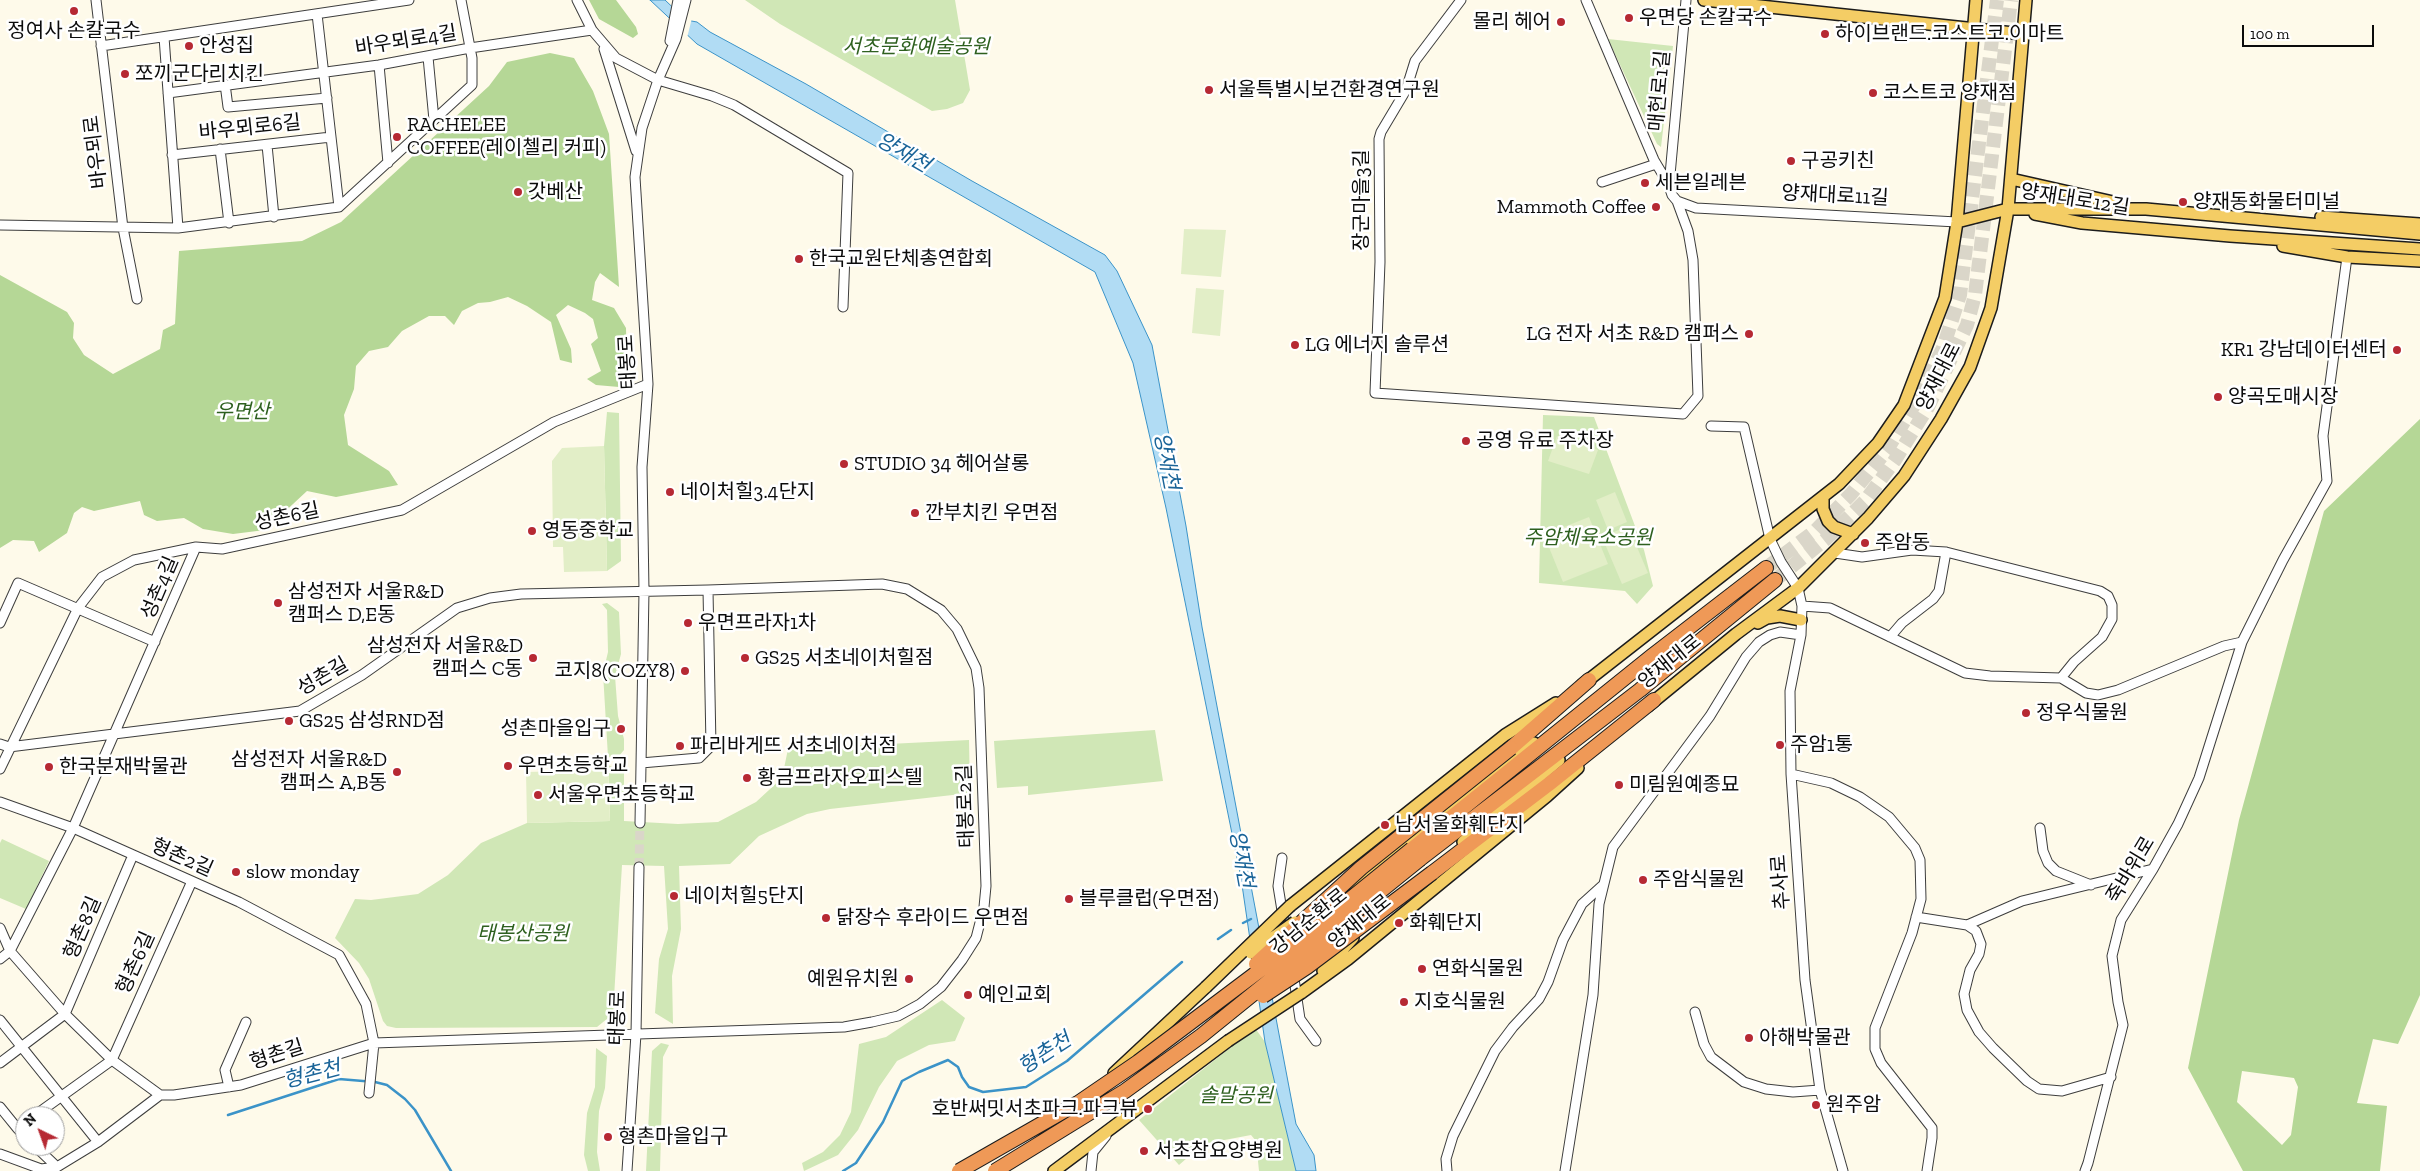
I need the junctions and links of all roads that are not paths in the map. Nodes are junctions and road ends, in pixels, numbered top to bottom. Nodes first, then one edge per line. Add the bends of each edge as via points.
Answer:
1 (96, 0) edge
2 (409, 0) edge
3 (462, 0) edge
4 (577, 0) edge
5 (678, 0) edge
6 (686, 0) edge
7 (1461, 0) edge
8 (1586, 0) edge
9 (1686, 0) edge
10 (1704, 0) edge
11 (1976, 0) edge
12 (2026, 0) edge
13 (317, 14) junction
14 (1973, 29) junction
15 (592, 30) junction
16 (2023, 34) junction
17 (164, 37) junction
18 (602, 44) junction
19 (101, 46) junction
20 (470, 48) junction
21 (668, 56) junction
22 (428, 57) junction
23 (379, 65) junction
24 (324, 70) junction
25 (658, 80) junction
26 (225, 84) junction
27 (168, 93) junction
28 (327, 98) junction
29 (434, 120) junction
30 (331, 136) junction
31 (267, 145) junction
32 (220, 149) junction
33 (637, 154) junction
34 (172, 155) junction
35 (388, 163) junction
36 (1656, 164) junction
37 (2011, 179) junction
38 (1602, 182) dead end
39 (1669, 186) junction
40 (1677, 201) junction
41 (340, 207) junction
42 (2008, 209) junction
43 (2146, 210) junction
44 (2197, 213) junction
45 (274, 217) junction
46 (229, 222) junction
47 (1957, 222) junction
48 (2420, 224) edge
49 (0, 225) edge
50 (123, 228) junction
51 (178, 228) junction
52 (2420, 234) edge
53 (2230, 236) junction
54 (2420, 249) edge
55 (2346, 258) junction
56 (2420, 260) edge
57 (137, 299) dead end
58 (843, 307) dead end
59 (648, 384) junction
60 (1711, 426) dead end
61 (1823, 497) junction
62 (1853, 534) junction
63 (1770, 539) junction
64 (196, 548) junction
65 (1946, 552) junction
66 (1835, 553) junction
67 (1766, 568) tunnel mouth
68 (1775, 580) tunnel mouth
69 (1798, 588) junction
70 (708, 590) junction
71 (644, 591) junction
72 (1802, 606) junction
73 (78, 608) junction
74 (1802, 620) junction
75 (0, 623) edge
76 (1736, 634) junction
77 (1801, 635) junction
78 (1890, 637) junction
79 (155, 642) junction
80 (2242, 642) junction
81 (1652, 656) junction
82 (2061, 678) junction
83 (1589, 680) junction
84 (1640, 690) junction
85 (1654, 700) junction
86 (114, 735) junction
87 (0, 744) edge
88 (9, 747) junction
89 (641, 763) junction
90 (0, 769) edge
91 (1791, 774) junction
92 (0, 802) edge
93 (640, 823) tunnel mouth
94 (73, 828) junction
95 (2040, 828) dead end
96 (1416, 854) junction
97 (133, 855) junction
98 (1282, 858) dead end
99 (639, 866) tunnel mouth
100 (2153, 869) junction
101 (192, 881) junction
102 (2091, 884) junction
103 (1603, 885) junction
104 (1916, 918) junction
105 (1967, 924) junction
106 (0, 928) edge
107 (10, 951) junction
108 (0, 958) edge
109 (1225, 971) junction
110 (1305, 990) junction
111 (1696, 1012) dead end
112 (65, 1014) junction
113 (0, 1020) edge
114 (246, 1022) dead end
115 (1189, 1024) junction
116 (636, 1034) junction
117 (1202, 1036) junction
118 (1316, 1040) dead end
119 (374, 1043) junction
120 (23, 1046) junction
121 (112, 1060) junction
122 (0, 1064) edge
123 (2111, 1077) junction
124 (229, 1087) junction
125 (1820, 1090) junction
126 (368, 1093) dead end
127 (160, 1095) junction
128 (62, 1096) junction
129 (48, 1106) edge
130 (0, 1107) edge
131 (1118, 1121) junction
132 (15, 1127) edge
133 (98, 1142) junction
134 (0, 1154) edge
135 (45, 1156) edge
136 (57, 1167) junction
137 (627, 1171) edge
138 (959, 1171) edge
139 (995, 1171) edge
140 (1008, 1171) edge
141 (1054, 1171) edge
142 (1090, 1171) edge
143 (1447, 1171) edge
144 (1565, 1171) edge
145 (1843, 1171) edge
146 (1927, 1171) edge
147 (2084, 1171) edge

1 - 19 street, 바우뫼로
2 - 13 street
3 - 20 street
4 - 15 street
5 - 21 street
6 - 21 street
7 - 40 street, 장군마을3길 via 1415,61 1406,90 1379,138 1376,393 1683,414 1698,396 1692,260 1688,231
8 - 36 street
9 - 39 street, 매헌로1길
10 - 14 main road
11 - 14 main road, 양재대로
12 - 16 main road, 양재대로
13 - 17 street
13 - 24 street, 바우뫼로6길
14 - 16 main road
14 - 47 main road, 양재대로
15 - 18 street
15 - 20 street, 바우뫼로4길
16 - 37 main road, 양재대로
17 - 19 street
17 - 27 street, 바우뫼로6길
18 - 25 street via 616,58
18 - 33 street
19 - 50 street, 바우뫼로
20 - 22 street, 바우뫼로4길
20 - 29 street via 472,85
21 - 25 street, 태봉로
22 - 23 street, 바우뫼로4길
22 - 29 street
23 - 24 street, 바우뫼로4길
23 - 35 street
24 - 26 street, 바우뫼로4길
24 - 28 street, 바우뫼로6길
25 - 33 street, 태봉로
25 - 58 street via 734,105 848,173
26 - 27 street, 바우뫼로4길
26 - 28 street via 228,107
27 - 34 street, 바우뫼로6길
28 - 30 street, 바우뫼로6길
29 - 35 street
30 - 31 street, 바우뫼로6길
30 - 41 street, 바우뫼로6길
31 - 32 street, 바우뫼로6길
31 - 45 street
32 - 34 street, 바우뫼로6길
32 - 46 street
33 - 59 street, 태봉로 via 635,196
34 - 51 street, 바우뫼로6길
35 - 41 street
36 - 38 street
36 - 39 street
37 - 42 main road, 양재대로
37 - 43 main road
39 - 40 street
40 - 47 street, 양재대로11길 via 1696,208
41 - 45 street
42 - 43 main road, 양재대로12길
42 - 47 main road, 양재대로11길
42 - 53 main road, 양재대로12길 via 2082,223
42 - 62 main road, 양재대로 via 1991,308 1970,367 1904,476
43 - 44 main road, 양재대로12길
44 - 48 main road via 2281,214
44 - 52 main road, 양재대로12길
45 - 46 street
46 - 51 street
47 - 61 main road, 양재대로 via 1946,298 1904,405 1878,443
49 - 50 street
50 - 51 street
50 - 57 street, 바우뫼로
53 - 54 main road, 양재대로12길
53 - 55 main road
55 - 56 main road
55 - 80 street, 죽바위로 via 2323,436 2327,481
59 - 64 street, 성촌6길 via 554,422 402,510 222,549
59 - 71 street, 태봉로 via 642,467
60 - 63 street via 1744,427
61 - 62 main road via 1828,521 1834,527
61 - 63 main road, 양재대로
62 - 66 main road, 양재대로
63 - 69 street
63 - 83 main road, 양재대로
64 - 73 street, 성촌6길 via 134,560 102,577
64 - 79 street, 성촌4길
65 - 66 street via 1912,550 1862,557
65 - 78 street via 1939,591
65 - 82 street via 2100,591 2108,596 2112,604 2112,619 2102,637
66 - 69 main road, 양재대로
67 - 81 highway, 양재대로
68 - 84 highway, 양재대로
69 - 72 street, 추사로
69 - 76 main road, 양재대로
70 - 71 street, 태봉로2길
70 - 89 street via 711,746 699,758
70 - 116 street, 태봉로2길 via 882,584 907,589 941,610 957,629 976,668 979,688 984,908 976,938 941,987 898,1016 844,1027
71 - 86 street, 성촌길 via 521,594 490,598 457,608 362,675 300,711
71 - 89 street, 태봉로
72 - 74 street, 추사로
72 - 78 street via 1830,608
73 - 75 street, 성촌4길 via 18,584
73 - 79 street, 성촌4길
73 - 88 street, 성촌6길
74 - 76 main road via 1780,616 1767,618
74 - 77 street, 추사로
76 - 85 main road, 양재대로
77 - 91 street, 추사로 via 1790,691
77 - 103 street via 1780,632 1770,635 1746,658 1710,716 1613,847
78 - 82 street via 1966,672
79 - 86 street, 성촌4길
80 - 82 street via 2098,695 2086,693
80 - 100 street, 죽바위로 via 2199,778
81 - 96 highway, 양재대로
81 - 109 main road, bridge via 1513,758 1371,871
83 - 109 main road, 양재대로, bridge via 1505,735 1290,906
83 - 115 highway, bridge via 1511,748 1360,868
84 - 96 highway, 강남순환로
84 - 110 main road via 1373,918
85 - 110 main road, 양재대로 via 1548,796 1348,959
85 - 117 highway, bridge via 1549,784 1307,967
86 - 88 street, 성촌길
86 - 94 street, 성촌4길
87 - 88 street, 성촌길
88 - 90 street
89 - 93 street, 태봉로
91 - 104 street via 1831,783 1860,797 1889,817 1915,848 1920,860 1921,899
91 - 125 street, 추사로 via 1805,980
92 - 94 street, 형촌2길
94 - 97 street, 형촌2길
94 - 107 street, 성촌4길
95 - 102 street via 2048,864
96 - 115 highway, 강남순환로, bridge
96 - 117 highway, 강남순환로, bridge
97 - 101 street, 형촌2길
97 - 112 street, 형촌8길
98 - 118 street via 1278,886 1300,1019
99 - 116 street, 태봉로
100 - 102 street
100 - 123 street, 죽바위로 via 2122,920 2112,956 2123,1025
101 - 119 street, 형촌2길 via 339,955 366,1004
101 - 121 street, 형촌6길
102 - 105 street via 2022,901
103 - 143 street via 1582,904 1539,999 1495,1051 1453,1136 1446,1159
103 - 144 street via 1594,995
104 - 105 street
104 - 146 street via 1875,1028 1875,1049 1881,1063 1932,1128
105 - 123 street via 1976,931 1981,944 1964,994 1967,1010 1979,1032 1993,1048 2039,1089 2062,1091
106 - 107 street
107 - 108 street
107 - 112 street
109 - 140 main road, 양재대로, bridge
110 - 131 main road, 양재대로, bridge
111 - 125 street via 1704,1044 1712,1057 1744,1082 1793,1092
112 - 120 street
112 - 121 street
113 - 120 street
114 - 124 street via 224,1070
115 - 138 highway, 강남순환로, bridge via 1078,1102
116 - 119 street, 형촌길
116 - 137 street, 태봉로
117 - 139 highway, 강남순환로, bridge via 1125,1091
119 - 124 street, 형촌길
119 - 126 street, 형촌2길
120 - 122 street
120 - 128 street
121 - 127 street
121 - 128 street
123 - 147 street, 죽바위로
124 - 127 street, 형촌길
125 - 145 street, 추사로
127 - 133 street
128 - 129 street
128 - 133 street
130 - 132 street
131 - 141 main road, 양재대로
131 - 142 street via 1093,1152
133 - 136 street
134 - 136 street via 41,1170
135 - 136 street

